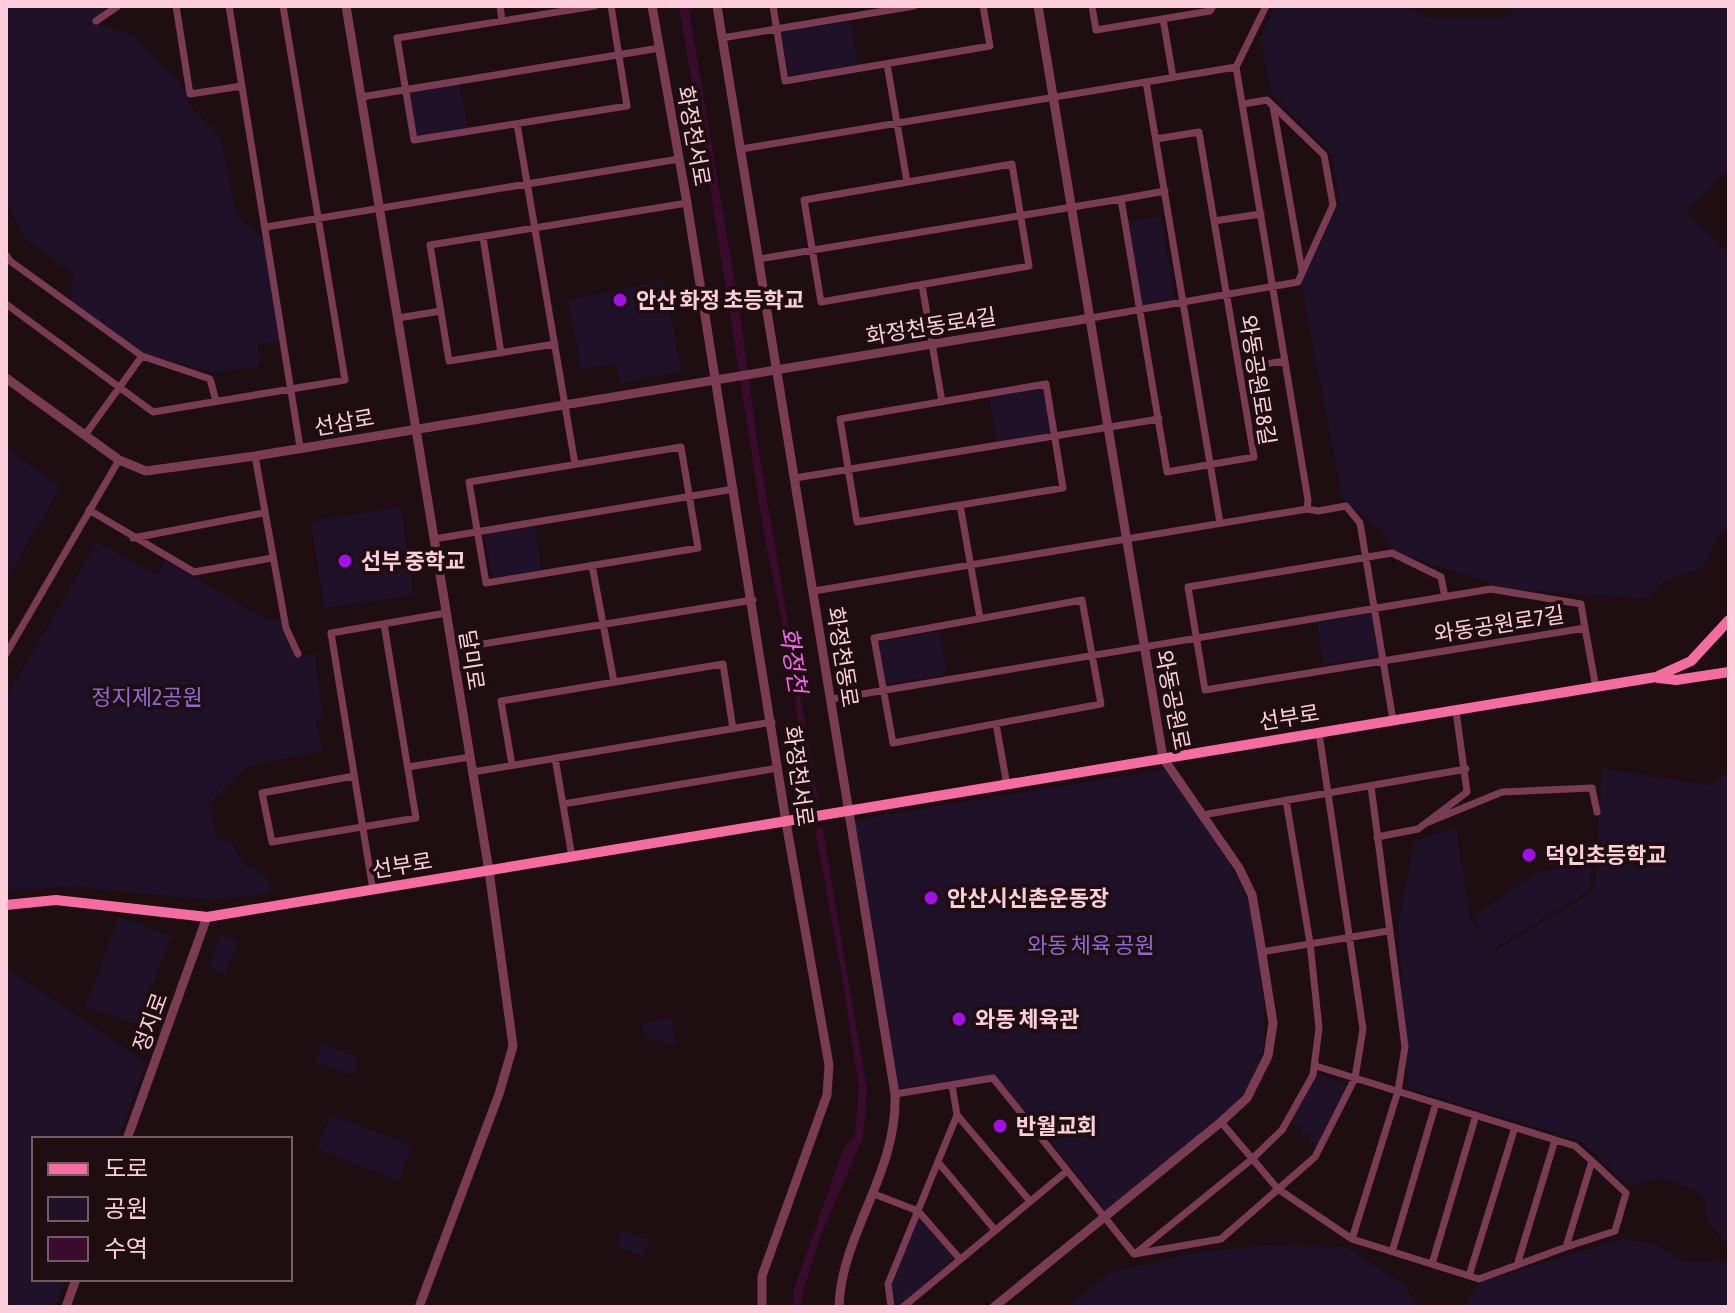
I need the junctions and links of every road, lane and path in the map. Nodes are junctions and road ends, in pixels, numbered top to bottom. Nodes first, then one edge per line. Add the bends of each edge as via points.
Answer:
1 (118, 6) edge
2 (176, 6) edge
3 (229, 6) edge
4 (283, 6) edge
5 (346, 6) edge
6 (500, 6) edge
7 (595, 6) edge
8 (611, 6) edge
9 (652, 6) edge
10 (717, 6) edge
11 (773, 6) edge
12 (914, 6) edge
13 (983, 6) edge
14 (1038, 6) edge
15 (1092, 6) edge
16 (1213, 6) edge
17 (1266, 6) edge
18 (1163, 19) junction
19 (96, 21) dead end
20 (502, 21) junction
21 (776, 29) junction
22 (722, 38) junction
23 (660, 48) junction
24 (619, 55) junction
25 (887, 64) junction
26 (1236, 67) junction
27 (1173, 77) junction
28 (1146, 82) junction
29 (242, 86) junction
30 (405, 89) junction
31 (361, 97) junction
32 (1053, 97) junction
33 (1243, 104) junction
34 (1273, 104) junction
35 (897, 123) junction
36 (517, 124) junction
37 (1156, 139) junction
38 (741, 149) junction
39 (679, 159) junction
40 (907, 182) junction
41 (528, 184) junction
42 (1165, 191) junction
43 (1121, 199) junction
44 (687, 203) junction
45 (1071, 207) junction
46 (380, 209) junction
47 (1261, 214) junction
48 (1021, 215) junction
49 (318, 219) junction
50 (1214, 221) junction
51 (266, 227) junction
52 (535, 228) junction
53 (483, 237) junction
54 (812, 250) junction
55 (759, 259) junction
56 (7, 261) edge
57 (1302, 273) junction
58 (922, 285) junction
59 (1273, 288) junction
60 (1227, 296) junction
61 (1183, 303) junction
62 (6, 304) edge
63 (1140, 310) junction
64 (441, 311) junction
65 (398, 318) junction
66 (1091, 318) junction
67 (555, 344) junction
68 (932, 344) junction
69 (501, 353) junction
70 (142, 356) junction
71 (1285, 361) junction
72 (1239, 368) junction
73 (778, 370) junction
74 (762, 373) joint
75 (6, 378) edge
76 (715, 380) junction
77 (120, 388) junction
78 (291, 389) junction
79 (216, 401) junction
80 (942, 402) junction
81 (565, 403) junction
82 (1159, 419) junction
83 (1107, 427) junction
84 (416, 428) junction
85 (85, 435) junction
86 (1054, 436) junction
87 (300, 447) junction
88 (255, 456) junction
89 (119, 460) junction
90 (575, 464) junction
91 (1210, 465) junction
92 (848, 469) junction
93 (795, 478) junction
94 (734, 489) junction
95 (690, 497) junction
96 (960, 505) junction
97 (1307, 509) junction
98 (89, 510) junction
99 (263, 513) junction
100 (1220, 523) junction
101 (477, 531) junction
102 (133, 538) junction
103 (434, 539) junction
104 (1126, 539) junction
105 (1367, 557) junction
106 (272, 558) junction
107 (592, 565) junction
108 (970, 565) junction
109 (814, 591) junction
110 (1445, 597) junction
111 (753, 600) junction
112 (1376, 608) junction
113 (446, 613) junction
114 (980, 618) junction
115 (1728, 623) edge
116 (384, 624) junction
117 (603, 624) junction
118 (1585, 628) junction
119 (1197, 637) junction
120 (1144, 646) junction
121 (452, 649) junction
122 (6, 654) edge
123 (298, 654) dead end
124 (1092, 655) junction
125 (1383, 661) junction
126 (1729, 672) edge
127 (1656, 677) junction
128 (614, 682) junction
129 (1596, 688) junction
130 (884, 690) junction
131 (832, 699) junction
132 (1456, 711) junction
133 (1393, 720) junction
134 (772, 722) junction
135 (996, 724) junction
136 (733, 729) junction
137 (1319, 733) junction
138 (470, 757) junction
139 (555, 758) junction
140 (1163, 758) junction
141 (512, 765) junction
142 (408, 767) junction
143 (778, 768) junction
144 (1466, 769) junction
145 (473, 772) junction
146 (354, 776) junction
147 (1007, 785) junction
148 (1371, 786) junction
149 (1328, 793) junction
150 (1286, 800) junction
151 (563, 804) junction
152 (851, 812) junction
153 (1597, 812) dead end
154 (1202, 815) junction
155 (786, 822) junction
156 (1426, 823) junction
157 (362, 827) junction
158 (1377, 837) junction
159 (572, 857) junction
160 (489, 871) junction
161 (373, 890) junction
162 (6, 905) edge
163 (207, 917) junction
164 (1388, 931) junction
165 (1349, 937) junction
166 (1310, 943) junction
167 (1261, 952) junction
168 (1316, 1066) junction
169 (1355, 1078) junction
170 (952, 1085) junction
171 (1398, 1091) junction
172 (895, 1094) junction
173 (1436, 1103) junction
174 (957, 1115) junction
175 (1476, 1115) junction
176 (1221, 1122) junction
177 (1515, 1127) junction
178 (128, 1137) edge
179 (1555, 1140) junction
180 (1252, 1159) junction
181 (1592, 1161) junction
182 (938, 1162) junction
183 (1067, 1171) junction
184 (1278, 1189) junction
185 (874, 1194) junction
186 (1030, 1201) junction
187 (918, 1211) junction
188 (1104, 1217) junction
189 (995, 1230) junction
190 (1352, 1239) junction
191 (1566, 1247) junction
192 (1392, 1252) junction
193 (1134, 1254) junction
194 (960, 1259) junction
195 (1432, 1264) junction
196 (1517, 1265) junction
197 (1469, 1276) junction
198 (75, 1281) edge
199 (66, 1307) edge
200 (419, 1307) edge
201 (762, 1307) edge
202 (839, 1307) edge
203 (891, 1307) edge
204 (903, 1307) edge
205 (994, 1307) edge

1 - 19 street
2 - 29 street via 190,94
3 - 29 street
4 - 49 street
5 - 31 street, 달미로
6 - 20 street
7 - 20 street
8 - 24 street
9 - 23 street, 화정천서로
10 - 22 street, 화정천동로
11 - 21 street
12 - 21 street
13 - 25 street via 990,46
14 - 32 street, 와동공원로
15 - 18 street via 1096,30
16 - 18 street via 1210,11
17 - 26 street
18 - 27 street
20 - 30 street via 397,38
21 - 22 street
21 - 25 street via 785,81
22 - 38 street, 화정천동로
23 - 24 street
23 - 39 street, 화정천서로
24 - 30 street
24 - 36 street via 627,106
25 - 35 street
26 - 27 street
26 - 33 street
27 - 28 street
28 - 32 street
28 - 37 street
29 - 51 street
30 - 31 street
30 - 36 street via 414,140
31 - 46 street, 달미로
32 - 35 street
32 - 45 street, 와동공원로
33 - 34 street
33 - 47 street
34 - 57 street
34 - 57 street via 1324,155 1333,205
35 - 38 street
35 - 40 street
36 - 41 street
37 - 42 street
37 - 50 street, 와동공원로8길 via 1199,132
38 - 55 street, 화정천동로
39 - 41 street
39 - 44 street, 화정천서로
40 - 48 street via 1012,164
40 - 54 street via 804,200
41 - 46 street
41 - 52 street
42 - 43 street
42 - 61 street
43 - 45 street
43 - 63 street, 와동공원로8길
44 - 52 street
44 - 76 street, 화정천서로
45 - 48 street
45 - 66 street, 와동공원로
46 - 49 street
46 - 65 street, 달미로
47 - 50 street
47 - 59 street
48 - 54 street
48 - 58 street via 1029,266
49 - 51 street
49 - 78 street via 345,380
50 - 60 street, 와동공원로8길
51 - 78 street
52 - 53 street
52 - 67 street
53 - 64 street via 430,245
53 - 69 street
54 - 55 street
54 - 58 street via 821,302
55 - 73 street, 화정천동로
56 - 70 street
57 - 59 street via 1298,282
58 - 68 street
59 - 60 street
59 - 71 street
60 - 61 street
60 - 72 street, 와동공원로8길
61 - 63 street
61 - 91 street
62 - 77 street
63 - 66 street
63 - 82 street, 와동공원로8길
64 - 65 street
64 - 69 street via 449,361
65 - 84 street, 달미로
66 - 68 street, 화정천동로4길
66 - 83 street, 와동공원로
67 - 69 street
67 - 81 street
68 - 73 street, 화정천동로4길
68 - 80 street
70 - 77 street
70 - 79 street via 210,379
71 - 72 street
71 - 97 street
72 - 91 street, 와동공원로8길 via 1254,457
73 - 74 street, 화정천동로4길
73 - 93 street, 화정천동로
74 - 76 street, 선삼로
75 - 85 street, 선삼로
76 - 81 street, 선삼로
76 - 94 street, 화정천서로
77 - 79 street via 153,412
77 - 85 street
78 - 79 street
78 - 87 street
80 - 86 street via 1046,384
80 - 92 street via 840,419
81 - 84 street, 선삼로
81 - 90 street
82 - 83 street
82 - 91 street, 와동공원로8길 via 1167,472
83 - 86 street
83 - 104 street, 와동공원로
84 - 87 street, 선삼로
84 - 103 street, 달미로
85 - 89 street, 선삼로
86 - 92 street
86 - 96 street via 1063,488
87 - 88 street, 선삼로
88 - 89 street, 선삼로 via 146,471
88 - 99 street
89 - 98 street
90 - 95 street via 681,447
90 - 101 street via 469,482
91 - 100 street
92 - 93 street
92 - 96 street via 857,522
93 - 109 street, 화정천동로
94 - 95 street
94 - 111 street, 화정천서로
95 - 101 street
95 - 107 street via 698,548
96 - 108 street
97 - 100 street
97 - 105 street via 1346,506 1360,523
98 - 102 street
98 - 122 street
99 - 102 street
99 - 106 street
100 - 104 street
101 - 103 street
101 - 107 street via 486,583
102 - 106 street via 194,572
103 - 113 street, 달미로
104 - 108 street
104 - 120 street, 와동공원로
105 - 110 street via 1392,553 1441,577
105 - 112 street
105 - 119 street via 1188,587
106 - 123 street via 286,628
107 - 117 street
108 - 109 street
108 - 114 street
109 - 131 street, 화정천동로
110 - 112 street, 와동공원로7길
110 - 118 street, 와동공원로7길 via 1491,589 1581,604
111 - 117 street
111 - 134 street, 화정천서로
112 - 119 street, 와동공원로7길
112 - 125 street
113 - 116 street
113 - 121 street, 달미로
114 - 124 street via 1082,600
114 - 130 street via 874,638
115 - 127 main road, 선부로 via 1691,661
116 - 142 street
116 - 146 street via 331,633
117 - 121 street
117 - 128 street
118 - 125 street, 와동공원로7길
118 - 129 street
119 - 120 street, 와동공원로7길
119 - 125 street, 와동공원로7길 via 1205,690
120 - 124 street, 와동공원로7길
120 - 140 street, 와동공원로
121 - 138 street, 달미로
124 - 130 street, 와동공원로7길
124 - 135 street via 1101,704
125 - 133 street
126 - 127 main road via 1676,680
127 - 129 main road, 선부로
128 - 136 street via 723,664
128 - 141 street via 501,701
129 - 132 main road, 선부로
130 - 131 street, 와동공원로7길
130 - 135 street via 893,743
131 - 152 street, 화정천동로
132 - 133 main road, 선부로
132 - 144 street
133 - 137 main road, 선부로
134 - 136 street
134 - 143 street, 화정천서로
135 - 147 street
136 - 139 street
137 - 140 main road, 선부로
137 - 149 street
138 - 142 street
138 - 145 street, 달미로
139 - 141 street
139 - 151 street
140 - 147 main road, 선부로
140 - 154 street, 와동공원로
141 - 145 street
142 - 157 street via 416,818
143 - 151 street
143 - 155 street, 화정천서로
144 - 148 street
144 - 156 street via 1467,792
145 - 160 street, 달미로
146 - 157 street
146 - 157 street via 262,793 272,842
147 - 152 main road, 선부로
148 - 149 street
148 - 158 street
149 - 150 street
149 - 165 street
150 - 154 street
150 - 166 street
151 - 159 street
152 - 155 main road, 선부로
152 - 172 street, 화정천동로
153 - 156 street via 1592,788 1502,792
154 - 167 street, 와동공원로 via 1252,895
155 - 159 main road, 선부로
155 - 201 street, 화정천서로 via 829,1080 766,1262
156 - 158 street
157 - 161 street
158 - 164 street
159 - 160 main road, 선부로
160 - 161 main road, 선부로
160 - 200 street, 달미로 via 513,1046
161 - 163 main road, 선부로
162 - 163 main road, 선부로 via 56,900
163 - 178 street, 정지로
164 - 165 street
164 - 171 street via 1405,1047
165 - 166 street
165 - 169 street via 1363,1029
166 - 167 street
166 - 168 street via 1319,1028
167 - 176 street, 와동공원로 via 1273,1023 1268,1056 1247,1098
168 - 169 street
168 - 180 street via 1282,1130
169 - 171 street
169 - 184 street via 1315,1157
170 - 172 street
170 - 174 street
170 - 183 street via 993,1078
171 - 173 street
171 - 190 street
172 - 185 street, 화정천동로 via 894,1133
173 - 175 street
173 - 192 street
174 - 182 street
174 - 186 street
175 - 177 street
175 - 195 street
176 - 180 street
176 - 188 street, 와동공원로
177 - 179 street
177 - 197 street
179 - 181 street via 1575,1146
179 - 196 street
180 - 184 street
180 - 193 street
181 - 191 street
181 - 191 street via 1626,1193 1615,1231
182 - 187 street
182 - 189 street
183 - 186 street
183 - 188 street
184 - 190 street
184 - 193 street via 1221,1239
185 - 187 street
185 - 202 street, 화정천동로 via 839,1287
186 - 189 street
187 - 194 street
187 - 203 street via 888,1284
188 - 193 street
188 - 205 street, 와동공원로
189 - 194 street
190 - 192 street
191 - 196 street
192 - 195 street
194 - 204 street
195 - 197 street
196 - 197 street via 1479,1279
198 - 199 street

